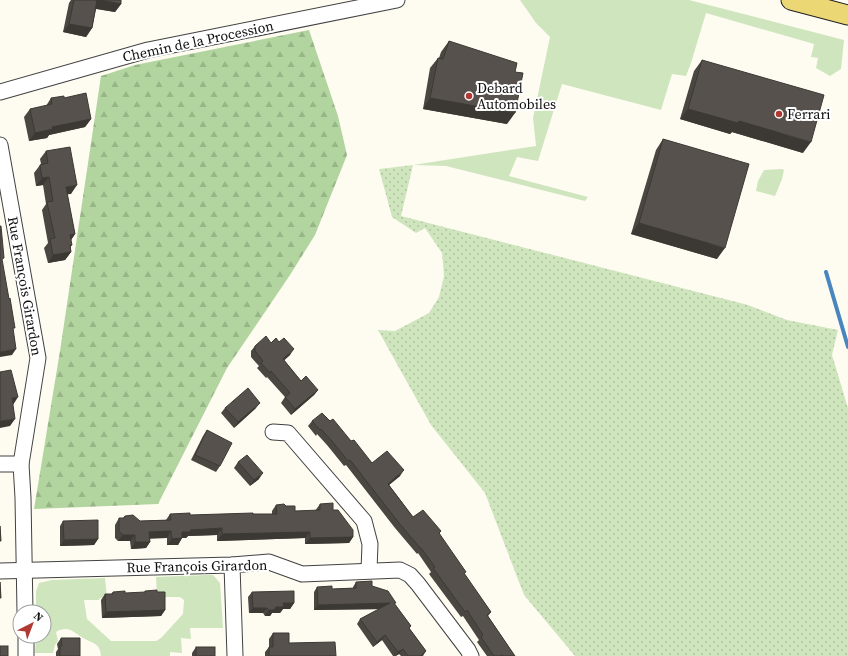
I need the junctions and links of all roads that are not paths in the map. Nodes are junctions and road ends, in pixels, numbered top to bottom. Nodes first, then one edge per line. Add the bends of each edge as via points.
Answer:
1 (398, 0) edge
2 (792, 0) edge
3 (848, 15) edge
4 (0, 92) edge
5 (0, 145) edge
6 (273, 432) dead end
7 (0, 464) edge
8 (21, 464) junction
9 (232, 564) junction
10 (24, 570) junction
11 (369, 570) junction
12 (0, 571) edge
13 (25, 604) edge
14 (26, 644) edge
15 (26, 656) edge
16 (235, 656) edge
17 (471, 656) edge

1 - 4 street, Chemin de la Procession via 148,50
2 - 3 main road
5 - 8 street, Rue François Girardon via 38,358
6 - 11 street via 288,433 364,521 370,544
7 - 8 street
8 - 10 street, Rue François Girardon
9 - 10 street, Rue François Girardon
9 - 11 street, Rue François Girardon via 269,562 302,574
9 - 16 street
10 - 12 street
10 - 13 street, Rue François Girardon
11 - 17 street, Rue François Girardon via 400,570 410,575
14 - 15 street

